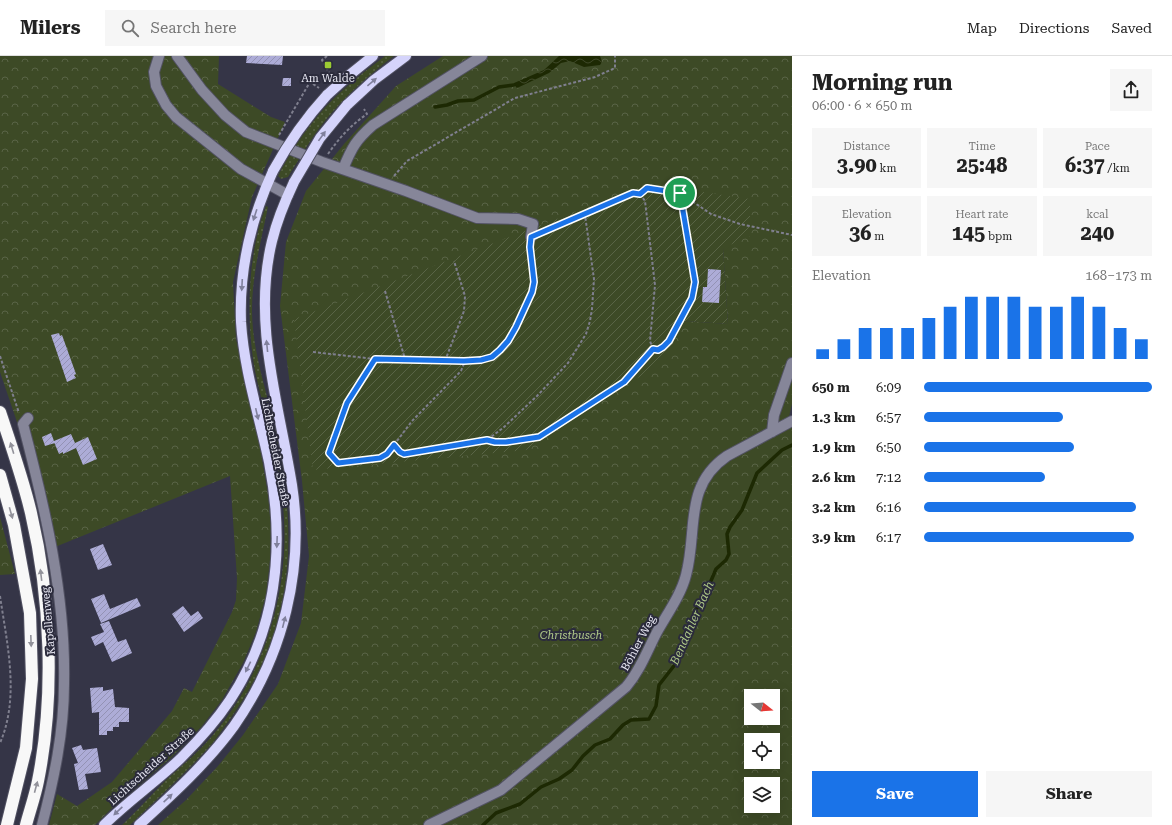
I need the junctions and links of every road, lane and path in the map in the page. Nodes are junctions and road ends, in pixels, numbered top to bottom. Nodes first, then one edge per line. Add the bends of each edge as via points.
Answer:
1 (159, 56) edge
2 (178, 56) edge
3 (327, 56) edge
4 (373, 56) edge
5 (406, 56) edge
6 (482, 56) edge
7 (615, 56) edge
8 (327, 71) dead end
9 (313, 84) dead end
10 (364, 109) dead end
11 (276, 140) dead end
12 (322, 162) junction
13 (343, 169) junction
14 (267, 184) junction
15 (386, 184) junction
16 (680, 193) junction
17 (640, 194) junction
18 (288, 195) junction
19 (585, 215) junction
20 (792, 235) edge
21 (531, 237) junction
22 (454, 261) dead end
23 (384, 292) dead end
24 (653, 349) junction
25 (313, 352) dead end
26 (0, 356) edge
27 (375, 359) junction
28 (405, 360) junction
29 (445, 361) junction
30 (464, 361) junction
31 (792, 362) edge
32 (790, 374) edge
33 (15, 404) dead end
34 (0, 412) edge
35 (28, 418) dead end
36 (792, 421) edge
37 (772, 432) junction
38 (487, 440) junction
39 (394, 445) junction
40 (0, 475) edge
41 (0, 596) edge
42 (0, 743) edge
43 (8, 825) edge
44 (26, 825) edge
45 (42, 825) edge
46 (104, 825) edge
47 (139, 825) edge
48 (429, 825) edge

1 - 14 street via 154,72 156,86 176,117 241,170
2 - 12 street via 202,90 225,115 246,132
3 - 8 path via 322,60
4 - 14 main road, Lichtscheider Straße, bridge via 327,95 302,124 287,145
18 -> 5 main road, Lichtscheider Straße, bridge via 320,138 347,105
6 - 13 street via 373,125 358,139
7 - 15 path via 615,68 516,98 407,162
9 - 11 path via 310,82
10 - 12 path via 367,114 338,139
12 - 13 street
13 - 15 street
14 - 18 street
14 -> 46 main road, Lichtscheider Straße via 248,243 241,298 244,349 249,379 276,507 278,532 273,592 249,666 211,726 180,759
15 - 21 street via 477,218 518,219 533,224
16 - 17 path via 647,188
16 - 20 path via 711,214 740,224
16 - 24 path via 695,282 692,298 669,341 658,350
17 - 19 path via 633,193
17 - 24 path via 645,201 655,285 650,341
47 -> 18 main road, Lichtscheider Straße via 195,772 234,726 263,678 284,622 293,580 296,533 292,486 268,356 265,301 272,241
19 - 21 path
19 - 38 path via 594,279 592,308 586,334 557,376
21 - 30 path via 534,282 516,327 508,341 492,357
22 - 29 path via 465,296 464,310
23 - 28 path
24 - 38 path via 624,382 539,437 506,442
25 - 27 path
26 - 33 path
27 - 28 path
27 - 39 path via 347,403 329,453 338,463 380,458
28 - 29 path
29 - 30 path
30 - 39 path via 461,371 412,421
31 - 32 street
32 - 37 street via 774,415
44 -> 34 highway via 38,782 45,734 49,692 48,622 31,513
35 - 45 street, Kapellenweg via 23,424 40,488 61,605 64,684 61,737
36 - 37 street, Böhler Weg
37 - 48 street, Böhler Weg via 717,462 701,484 686,576 641,666 626,688 501,790
38 - 39 path via 404,454
40 -> 43 highway via 14,525 30,613 32,679 26,748
41 - 42 path via 10,666 10,707

